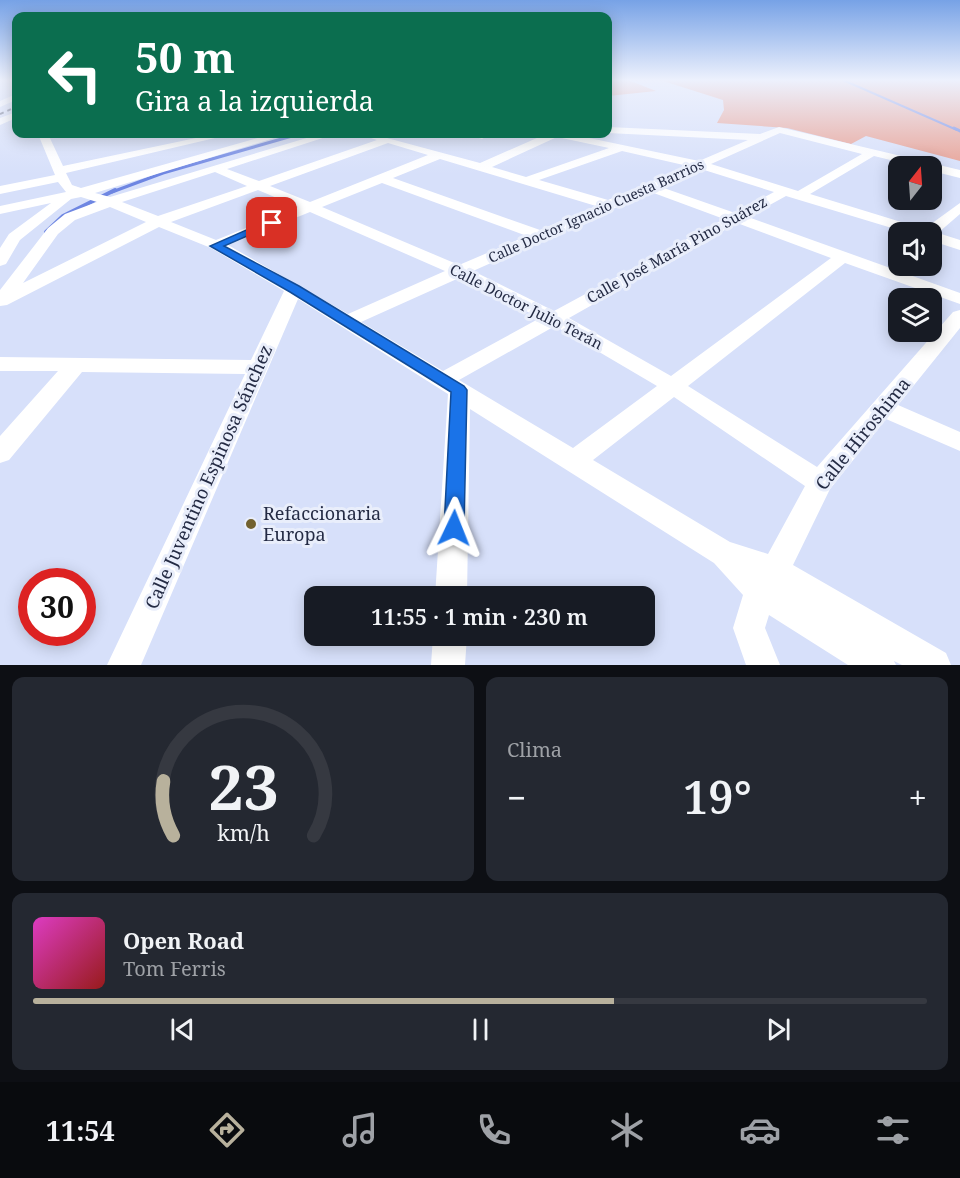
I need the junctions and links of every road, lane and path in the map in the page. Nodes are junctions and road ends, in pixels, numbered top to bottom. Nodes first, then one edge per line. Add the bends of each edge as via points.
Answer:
1 (612, 130) edge
2 (660, 132) junction
3 (761, 137) junction
4 (45, 138) edge
5 (210, 138) edge
6 (266, 138) edge
7 (316, 138) edge
8 (380, 138) edge
9 (547, 138) edge
10 (576, 138) edge
11 (387, 140) junction
12 (622, 147) junction
13 (873, 152) junction
14 (439, 155) junction
15 (700, 165) junction
16 (481, 167) junction
17 (214, 168) junction
18 (61, 174) junction
19 (960, 174) edge
20 (381, 178) junction
21 (526, 181) junction
22 (258, 186) junction
23 (650, 187) junction
24 (0, 190) edge
25 (792, 193) junction
26 (90, 197) junction
27 (609, 205) junction
28 (310, 207) junction
29 (960, 207) edge
30 (0, 210) edge
31 (735, 218) junction
32 (159, 222) junction
33 (888, 222) edge
34 (942, 224) edge
35 (539, 235) junction
36 (942, 238) edge
37 (960, 245) edge
38 (4, 246) edge
39 (216, 246) junction
40 (843, 257) junction
41 (0, 261) edge
42 (459, 272) junction
43 (294, 289) junction
44 (0, 301) edge
45 (960, 313) edge
46 (554, 318) junction
47 (347, 321) junction
48 (0, 364) edge
49 (76, 365) junction
50 (259, 367) junction
51 (451, 385) junction
52 (673, 385) junction
53 (885, 409) junction
54 (960, 442) edge
55 (0, 453) edge
56 (574, 461) junction
57 (820, 482) junction
58 (767, 581) junction
59 (451, 586) edge
60 (449, 646) edge
61 (124, 665) edge
62 (448, 665) edge
63 (763, 665) edge
64 (879, 665) edge
65 (934, 665) edge

1 - 2 street
2 - 3 street
2 - 12 street
3 - 13 street, Calle Doctor Ignacio Cuesta Barrios via 779,130
3 - 15 street, Calle Doctor Ignacio Cuesta Barrios
4 - 18 street
5 - 18 street
6 - 26 street
7 - 17 street
8 - 11 street
9 - 16 street
10 - 12 street
11 - 14 street
11 - 22 street
12 - 15 street
12 - 21 street
13 - 19 street
13 - 25 street, Calle José María Pino Suárez
14 - 16 street
14 - 20 street
15 - 23 street, Calle Doctor Ignacio Cuesta Barrios
15 - 25 street
16 - 21 street
17 - 22 street, Calle Doctor Julio Terán
17 - 26 street
18 - 24 street
18 - 26 street via 67,188
20 - 28 street
20 - 35 street
21 - 27 street
22 - 28 street, Calle Doctor Julio Terán
22 - 32 street
23 - 27 street, Calle Doctor Ignacio Cuesta Barrios
23 - 31 street
25 - 31 street, Calle José María Pino Suárez
25 - 33 street
26 - 30 street
26 - 32 street
26 - 38 street via 61,203
26 - 44 street via 53,231
27 - 35 street, Calle Doctor Ignacio Cuesta Barrios
28 - 39 street
28 - 42 street, Calle Doctor Julio Terán
29 - 34 street
31 - 40 street
31 - 46 street, Calle José María Pino Suárez
32 - 39 street
32 - 44 street
35 - 42 street, Calle Doctor Ignacio Cuesta Barrios
36 - 37 street
38 - 41 street
39 - 43 street
40 - 45 street
40 - 52 street
42 - 46 street, Calle Doctor Julio Terán
42 - 47 street, Calle Doctor Ignacio Cuesta Barrios
43 - 47 street
43 - 50 street, Calle Juventino Espinosa Sánchez
45 - 53 street, Calle Hiroshima
46 - 51 street, Calle José María Pino Suárez
46 - 52 street, Calle Doctor Julio Terán
47 - 51 street
48 - 49 street
49 - 50 street
49 - 55 street
50 - 61 street, Calle Juventino Espinosa Sánchez
51 - 56 street
51 - 59 street
52 - 56 street
52 - 57 street, Calle Doctor Julio Terán
53 - 54 street
53 - 57 street, Calle Hiroshima
56 - 58 street
57 - 58 street, Calle Hiroshima
58 - 63 street, Calle Hiroshima via 750,628
58 - 64 street
58 - 65 street
60 - 62 street

